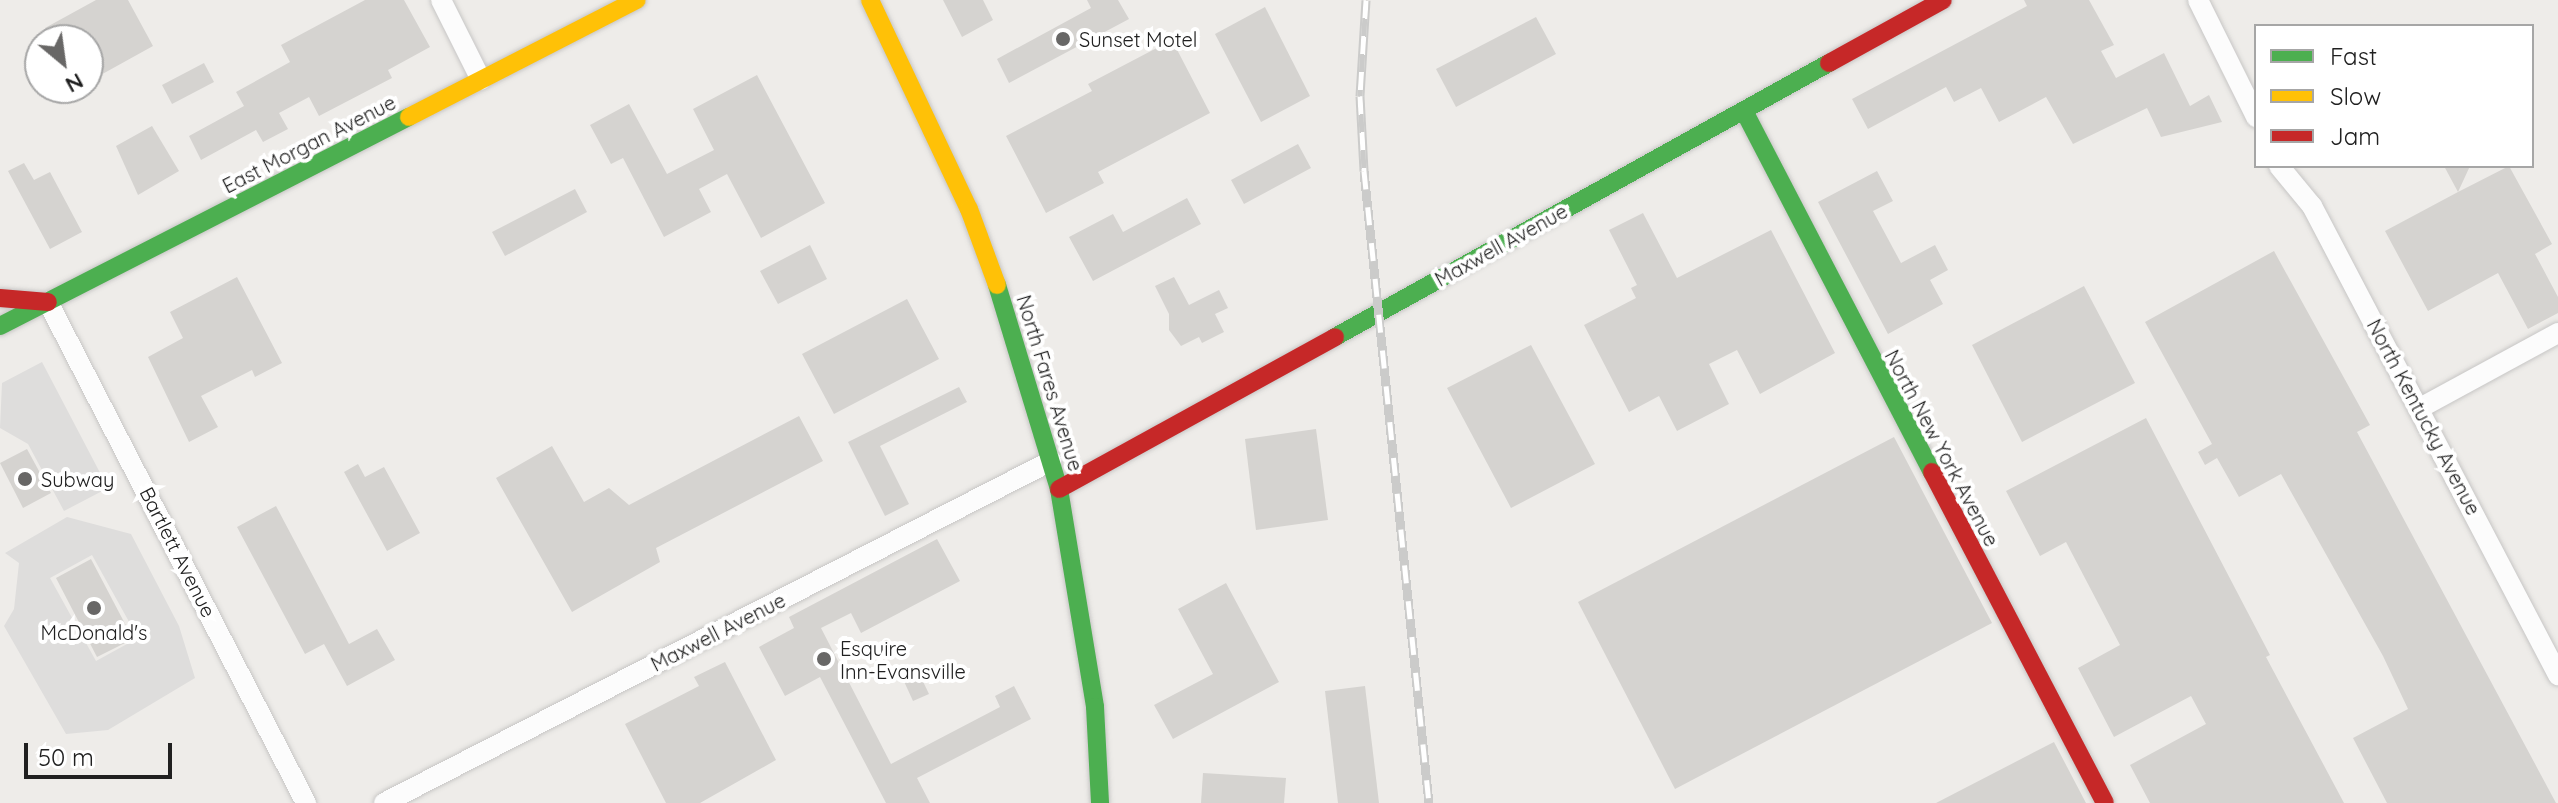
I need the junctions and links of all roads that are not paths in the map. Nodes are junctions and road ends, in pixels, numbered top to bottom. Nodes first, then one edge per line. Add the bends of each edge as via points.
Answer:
1 (441, 0) edge
2 (637, 0) edge
3 (860, 0) edge
4 (1943, 0) edge
5 (2198, 0) edge
6 (873, 6) edge
7 (481, 80) junction
8 (1744, 111) junction
9 (2254, 113) edge
10 (2281, 168) edge
11 (0, 298) edge
12 (48, 302) junction
13 (0, 326) edge
14 (2558, 333) edge
15 (2420, 408) junction
16 (1051, 461) junction
17 (1059, 489) junction
18 (2558, 675) edge
19 (306, 803) edge
20 (384, 803) edge
21 (1100, 803) edge
22 (2105, 803) edge

1 - 7 street
2 - 7 main road, East Morgan Avenue
3 - 6 main road
4 - 8 main road, Maxwell Avenue
5 - 9 street
6 - 16 main road, North Fares Avenue via 969,209 1011,324
7 - 12 main road, East Morgan Avenue
8 - 17 main road, Maxwell Avenue
8 - 22 main road, North New York Avenue
10 - 15 street, North Kentucky Avenue via 2312,206
11 - 12 main road
12 - 13 main road, East Morgan Avenue
12 - 19 street, Bartlett Avenue
14 - 15 street
15 - 18 street, North Kentucky Avenue
16 - 17 main road, North Fares Avenue
16 - 20 street, Maxwell Avenue
17 - 21 main road, North Fares Avenue via 1095,707

